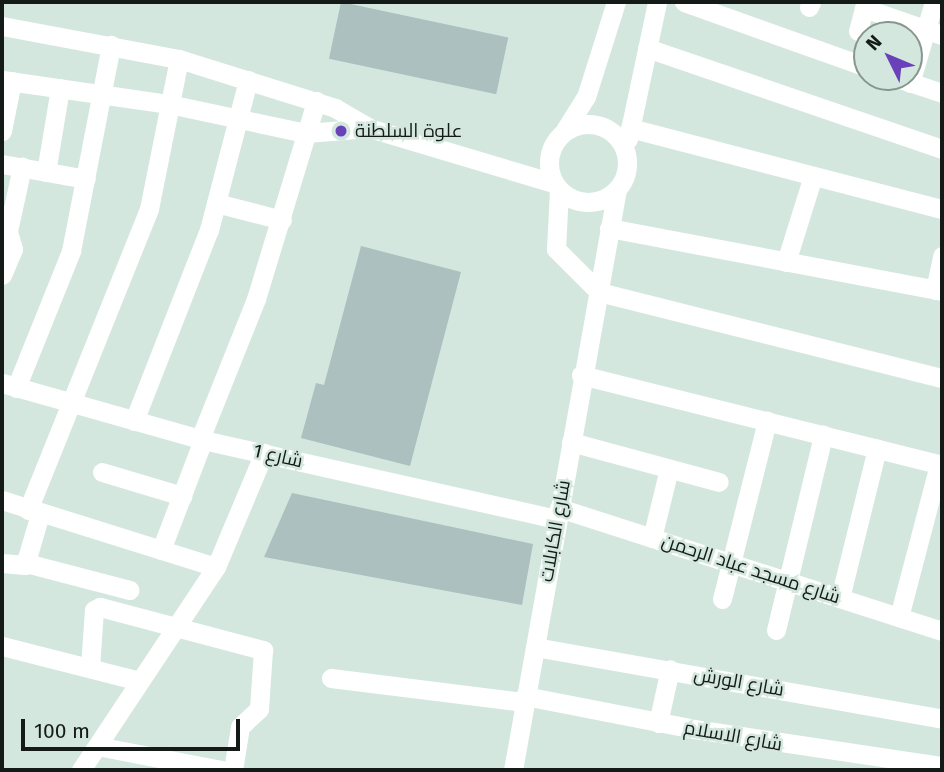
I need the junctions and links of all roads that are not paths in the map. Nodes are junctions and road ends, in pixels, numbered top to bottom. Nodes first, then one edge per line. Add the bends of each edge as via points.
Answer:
1 (616, 2) edge
2 (657, 2) edge
3 (684, 2) edge
4 (933, 2) edge
5 (865, 5) edge
6 (2, 26) edge
7 (934, 32) edge
8 (111, 45) junction
9 (647, 48) junction
10 (923, 48) edge
11 (179, 59) junction
12 (853, 62) edge
13 (7, 80) edge
14 (248, 80) junction
15 (923, 87) edge
16 (60, 88) junction
17 (942, 93) edge
18 (100, 94) junction
19 (316, 101) junction
20 (169, 104) junction
21 (236, 119) junction
22 (369, 128) junction
23 (630, 128) junction
24 (2, 131) edge
25 (563, 132) junction
26 (306, 134) junction
27 (942, 149) edge
28 (625, 151) junction
29 (2, 164) edge
30 (22, 167) junction
31 (46, 172) junction
32 (813, 176) junction
33 (86, 179) junction
34 (556, 186) junction
35 (617, 189) junction
36 (216, 204) junction
37 (942, 209) edge
38 (282, 220) junction
39 (609, 228) junction
40 (942, 256) edge
41 (786, 262) junction
42 (2, 275) edge
43 (938, 291) edge
44 (598, 292) junction
45 (581, 375) junction
46 (942, 377) edge
47 (9, 386) edge
48 (70, 403) junction
49 (767, 421) junction
50 (134, 422) junction
51 (823, 435) junction
52 (201, 440) junction
53 (571, 442) junction
54 (877, 449) junction
55 (264, 453) junction
56 (941, 465) edge
57 (668, 469) junction
58 (102, 472) dead end
59 (719, 482) dead end
60 (182, 496) junction
61 (2, 500) edge
62 (34, 512) junction
63 (558, 514) junction
64 (652, 538) junction
65 (161, 550) junction
66 (2, 563) edge
67 (26, 563) junction
68 (731, 563) junction
69 (216, 567) junction
70 (788, 581) junction
71 (130, 590) dead end
72 (840, 598) junction
73 (722, 599) dead end
74 (899, 617) junction
75 (176, 626) junction
76 (776, 630) dead end
77 (942, 631) edge
78 (2, 646) edge
79 (535, 647) junction
80 (90, 668) junction
81 (670, 669) junction
82 (331, 678) dead end
83 (139, 681) junction
84 (525, 699) junction
85 (942, 719) edge
86 (658, 723) junction
87 (97, 746) junction
88 (942, 766) edge
89 (81, 770) edge
90 (222, 770) edge
91 (233, 770) edge
92 (513, 770) edge

1 - 25 street via 586,97
2 - 9 street
3 - 12 street
4 - 7 street
5 - 7 street
6 - 8 street
7 - 10 street
8 - 11 street
8 - 18 street
9 - 23 street
9 - 27 street
11 - 14 street
11 - 20 street
13 - 16 street
13 - 24 street
14 - 19 street
14 - 21 street
15 - 17 street
16 - 18 street
16 - 31 street
18 - 20 street
18 - 33 street
19 - 22 street
19 - 26 street
20 - 21 street
20 - 48 street via 149,209
21 - 26 street
21 - 36 street
22 - 26 street
22 - 34 street
23 - 28 street
23 - 32 street
25 - 28 street via 599,125
25 - 34 street via 549,156
26 - 38 street
28 - 35 street via 625,175
29 - 30 street
30 - 31 street
30 - 42 street via 8,231 13,249
31 - 33 street
32 - 37 street
32 - 41 street
33 - 47 street via 71,251
34 - 35 street via 593,202
34 - 44 street via 556,249
35 - 39 street, شارع الكابلات
36 - 38 street
36 - 50 street
38 - 52 street
39 - 41 street
39 - 44 street, شارع الكابلات
40 - 43 street
41 - 43 street
44 - 45 street, شارع الكابلات
44 - 46 street
45 - 49 street
45 - 53 street, شارع الكابلات
47 - 48 street, شارع 1
48 - 50 street, شارع 1
48 - 62 street
49 - 51 street
49 - 68 street
50 - 52 street, شارع 1
51 - 54 street
51 - 70 street
52 - 55 street, شارع 1
52 - 60 street
53 - 57 street
53 - 63 street, شارع الكابلات
54 - 56 street
54 - 72 street
55 - 63 street, شارع 1
55 - 69 street
56 - 74 street
57 - 59 street
57 - 64 street
58 - 60 street
60 - 65 street
61 - 62 street
62 - 65 street
62 - 67 street
63 - 64 street, شارع مسجد عباد الرحمن
63 - 79 street, شارع الكابلات
64 - 68 street, شارع مسجد عباد الرحمن
65 - 69 street
66 - 67 street via 18,568
67 - 71 street
68 - 70 street, شارع مسجد عباد الرحمن
68 - 73 street
69 - 75 street
70 - 72 street, شارع مسجد عباد الرحمن
70 - 76 street
72 - 74 street, شارع مسجد عباد الرحمن
74 - 77 street, شارع مسجد عباد الرحمن
75 - 80 street via 96,608
75 - 83 street
75 - 91 street via 267,654 259,709 240,727
78 - 80 street
79 - 81 street, شارع الورش
79 - 84 street, شارع الكابلات
80 - 83 street
81 - 85 street, شارع الورش
81 - 86 street
82 - 84 street, شارع الاسلام
83 - 87 street
84 - 86 street, شارع الاسلام
84 - 92 street, شارع الكابلات
86 - 88 street, شارع الاسلام
87 - 89 street
87 - 90 street

